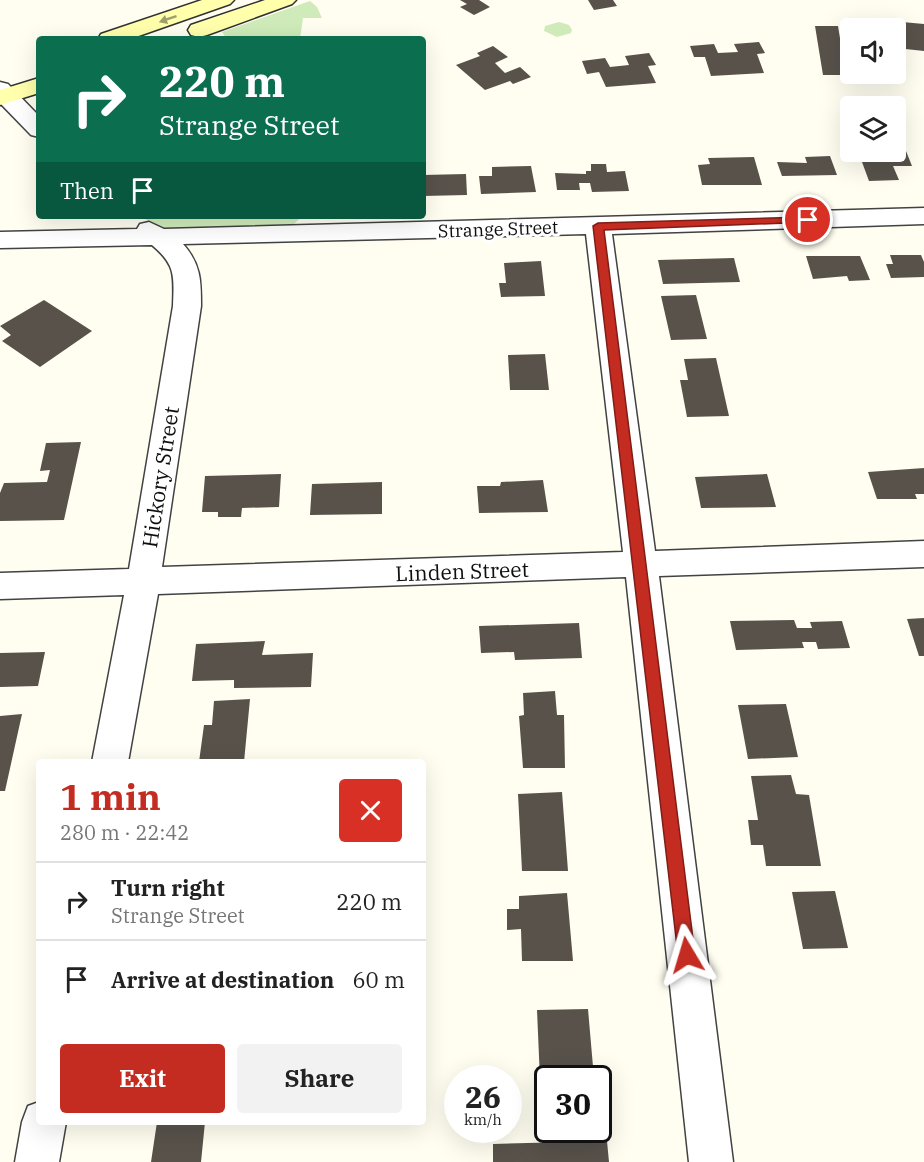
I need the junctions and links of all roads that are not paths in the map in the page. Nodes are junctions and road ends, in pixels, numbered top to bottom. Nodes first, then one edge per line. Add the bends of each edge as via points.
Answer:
1 (223, 0) edge
2 (285, 0) edge
3 (118, 36) edge
4 (181, 36) edge
5 (36, 65) edge
6 (36, 85) edge
7 (2, 90) edge
8 (36, 127) edge
9 (924, 216) edge
10 (132, 219) edge
11 (598, 226) junction
12 (161, 238) junction
13 (0, 240) edge
14 (924, 554) edge
15 (641, 565) junction
16 (143, 582) junction
17 (0, 586) edge
18 (111, 759) edge
19 (43, 1125) edge
20 (37, 1162) edge
21 (711, 1162) edge

1 -> 3 main road
2 - 4 main road
5 - 7 main road
6 - 7 main road
7 - 8 street
9 - 11 street, Strange Street
10 - 12 street, Hickory Street
11 - 12 street, Strange Street
11 - 15 street
12 - 13 street, Strange Street
12 - 16 street, Hickory Street via 187,272 187,306
14 - 15 street, Linden Street
15 - 16 street, Linden Street
15 - 21 street
16 - 17 street, Linden Street
16 - 18 street, Hickory Street
19 - 20 street

